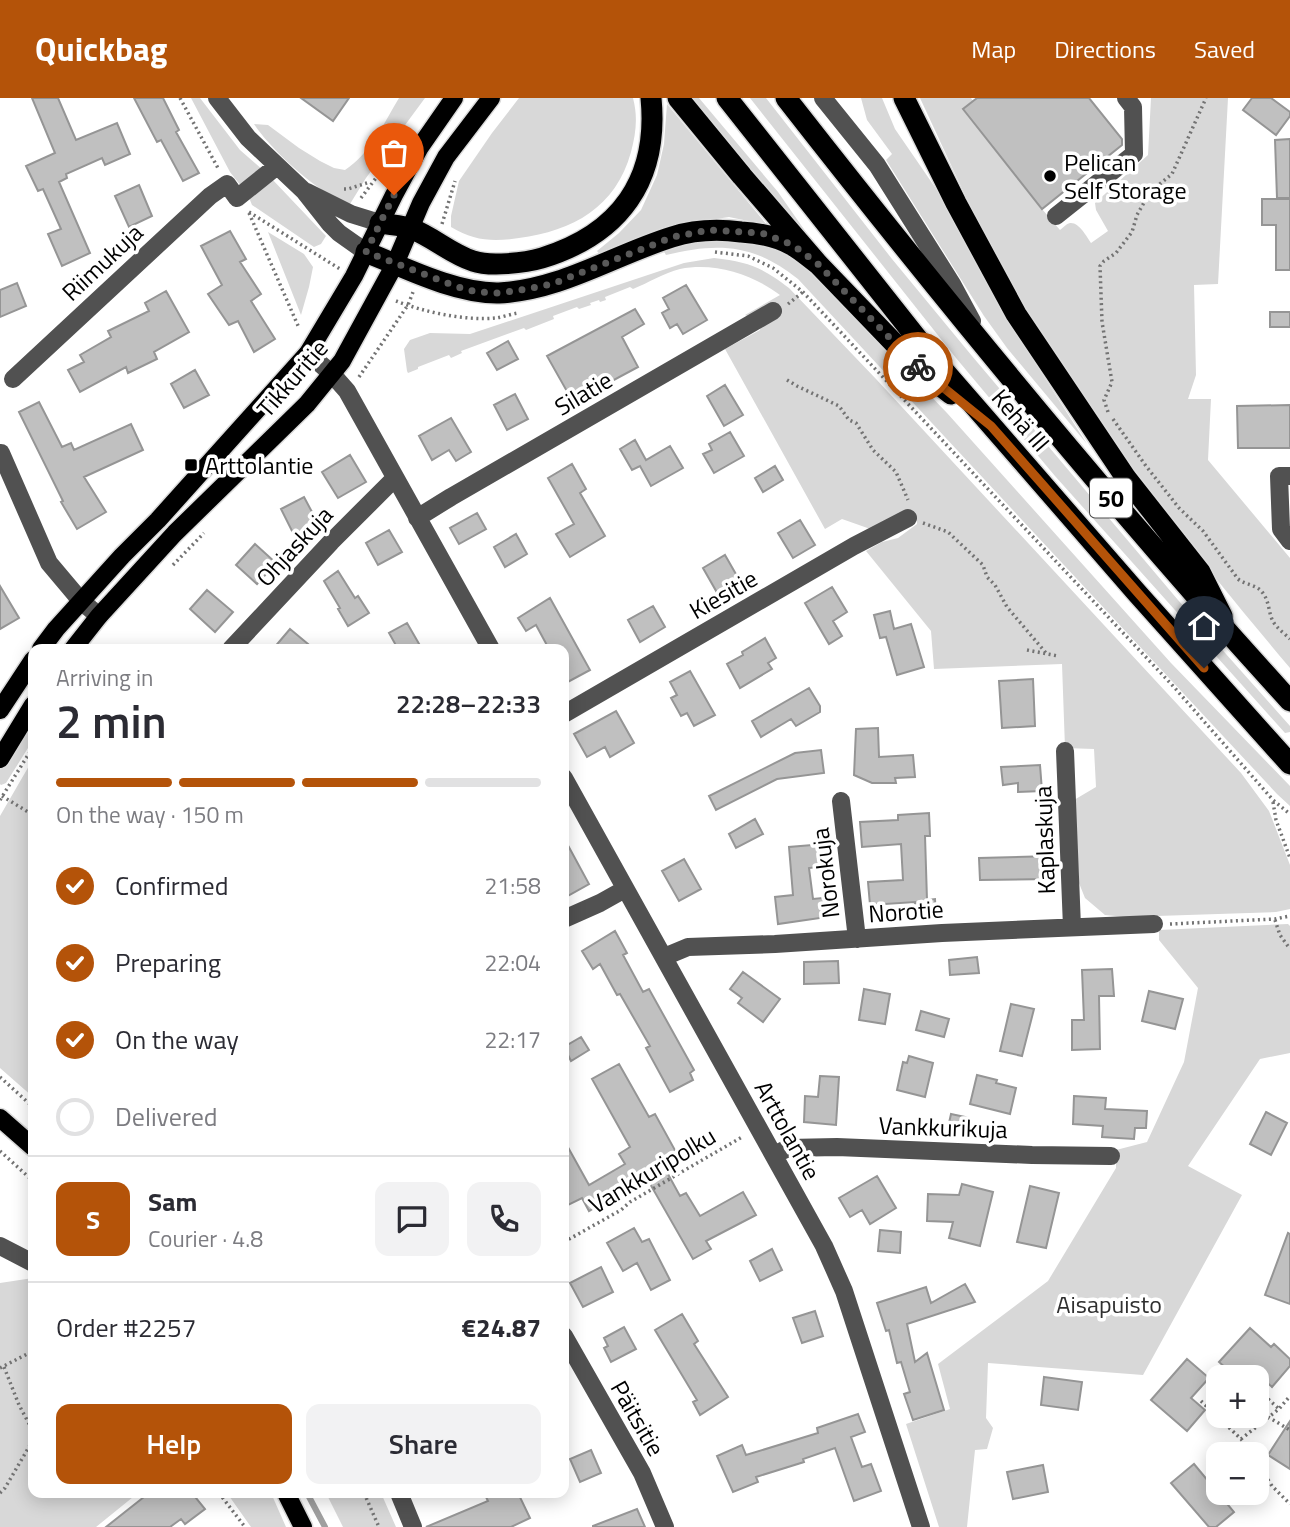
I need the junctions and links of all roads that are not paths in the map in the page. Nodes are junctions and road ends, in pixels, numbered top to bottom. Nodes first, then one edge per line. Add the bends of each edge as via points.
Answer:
1 (217, 98) edge
2 (454, 98) edge
3 (491, 98) edge
4 (651, 98) edge
5 (677, 98) edge
6 (727, 98) edge
7 (786, 98) edge
8 (823, 98) edge
9 (904, 98) edge
10 (1126, 98) edge
11 (277, 166) junction
12 (303, 191) junction
13 (1056, 216) dead end
14 (380, 223) junction
15 (411, 228) junction
16 (366, 252) junction
17 (395, 264) junction
18 (818, 264) junction
19 (774, 311) dead end
20 (308, 353) junction
21 (990, 355) junction
22 (332, 374) junction
23 (13, 379) dead end
24 (991, 426) junction
25 (1, 453) edge
26 (1290, 476) edge
27 (395, 478) junction
28 (417, 518) junction
29 (908, 518) road end
30 (1290, 541) edge
31 (81, 601) junction
32 (99, 617) junction
33 (1234, 639) junction
34 (45, 644) edge
35 (77, 644) edge
36 (236, 644) edge
37 (488, 644) edge
38 (28, 668) edge
39 (1290, 701) edge
40 (0, 710) edge
41 (569, 711) edge
42 (28, 713) edge
43 (1065, 751) dead end
44 (0, 759) edge
45 (1290, 764) edge
46 (569, 787) edge
47 (841, 802) dead end
48 (625, 889) junction
49 (569, 917) edge
50 (1154, 924) road end
51 (1072, 927) junction
52 (857, 939) junction
53 (664, 957) junction
54 (0, 1118) edge
55 (28, 1143) edge
56 (774, 1155) junction
57 (1111, 1156) dead end
58 (0, 1246) edge
59 (28, 1260) edge
60 (569, 1345) edge
61 (288, 1498) edge
62 (401, 1498) edge
63 (303, 1527) edge
64 (413, 1527) edge
65 (665, 1527) edge
66 (921, 1527) edge

1 - 11 street
2 - 14 main road, Tikkuritie via 420,147
3 - 15 main road, Tikkuritie via 446,157
4 - 15 highway via 652,135 646,165 617,217 591,237 534,261 505,264 474,262
5 - 18 highway
6 - 24 highway, Kehä III / 50
7 - 21 highway, Kehä III / 50
8 - 21 street via 877,165 952,284
9 - 33 highway via 1016,314 1126,478 1200,572
10 - 13 street via 1133,107 1134,153
11 - 12 street
11 - 23 street, Riimukuja via 237,198 210,196
12 - 14 street
12 - 16 street via 339,233
14 - 15 highway
14 - 16 main road, Tikkuritie
15 - 17 main road, Tikkuritie
16 - 17 highway
16 - 20 main road, Tikkuritie
17 - 18 highway via 458,287 498,293 552,284 673,237 709,230 762,233 793,245
17 - 22 main road, Tikkuritie
18 - 24 highway via 920,370
19 - 28 street, Silatie
20 - 22 street
20 - 31 main road, Tikkuritie
21 - 33 highway, Kehä III / 50
22 - 27 street via 347,391
22 - 32 main road, Tikkuritie
24 - 45 highway, Kehä III / 50
25 - 31 street via 49,563
26 - 30 street via 1279,476 1281,529
27 - 28 street
27 - 36 street, Ohjaskuja
28 - 37 street
29 - 41 street, Kiesitie
31 - 32 street
31 - 34 main road, Tikkuritie
32 - 35 main road, Tikkuritie
33 - 39 highway, Kehä III / 50
38 - 40 main road
42 - 44 main road
43 - 51 street, Kaplaskuja
46 - 48 street, Arttolantie
47 - 52 street, Norokuja
48 - 49 street
48 - 53 street, Arttolantie
50 - 51 street, Norotie
51 - 52 street, Norotie
52 - 53 street, Norotie via 688,947
53 - 56 street, Arttolantie
54 - 55 main road
56 - 57 street, Vankkurikuja via 788,1148 837,1147
56 - 66 street, Arttolantie via 844,1291
58 - 59 street
60 - 65 street, Päitsitie via 643,1476
61 - 63 main road
62 - 64 street

